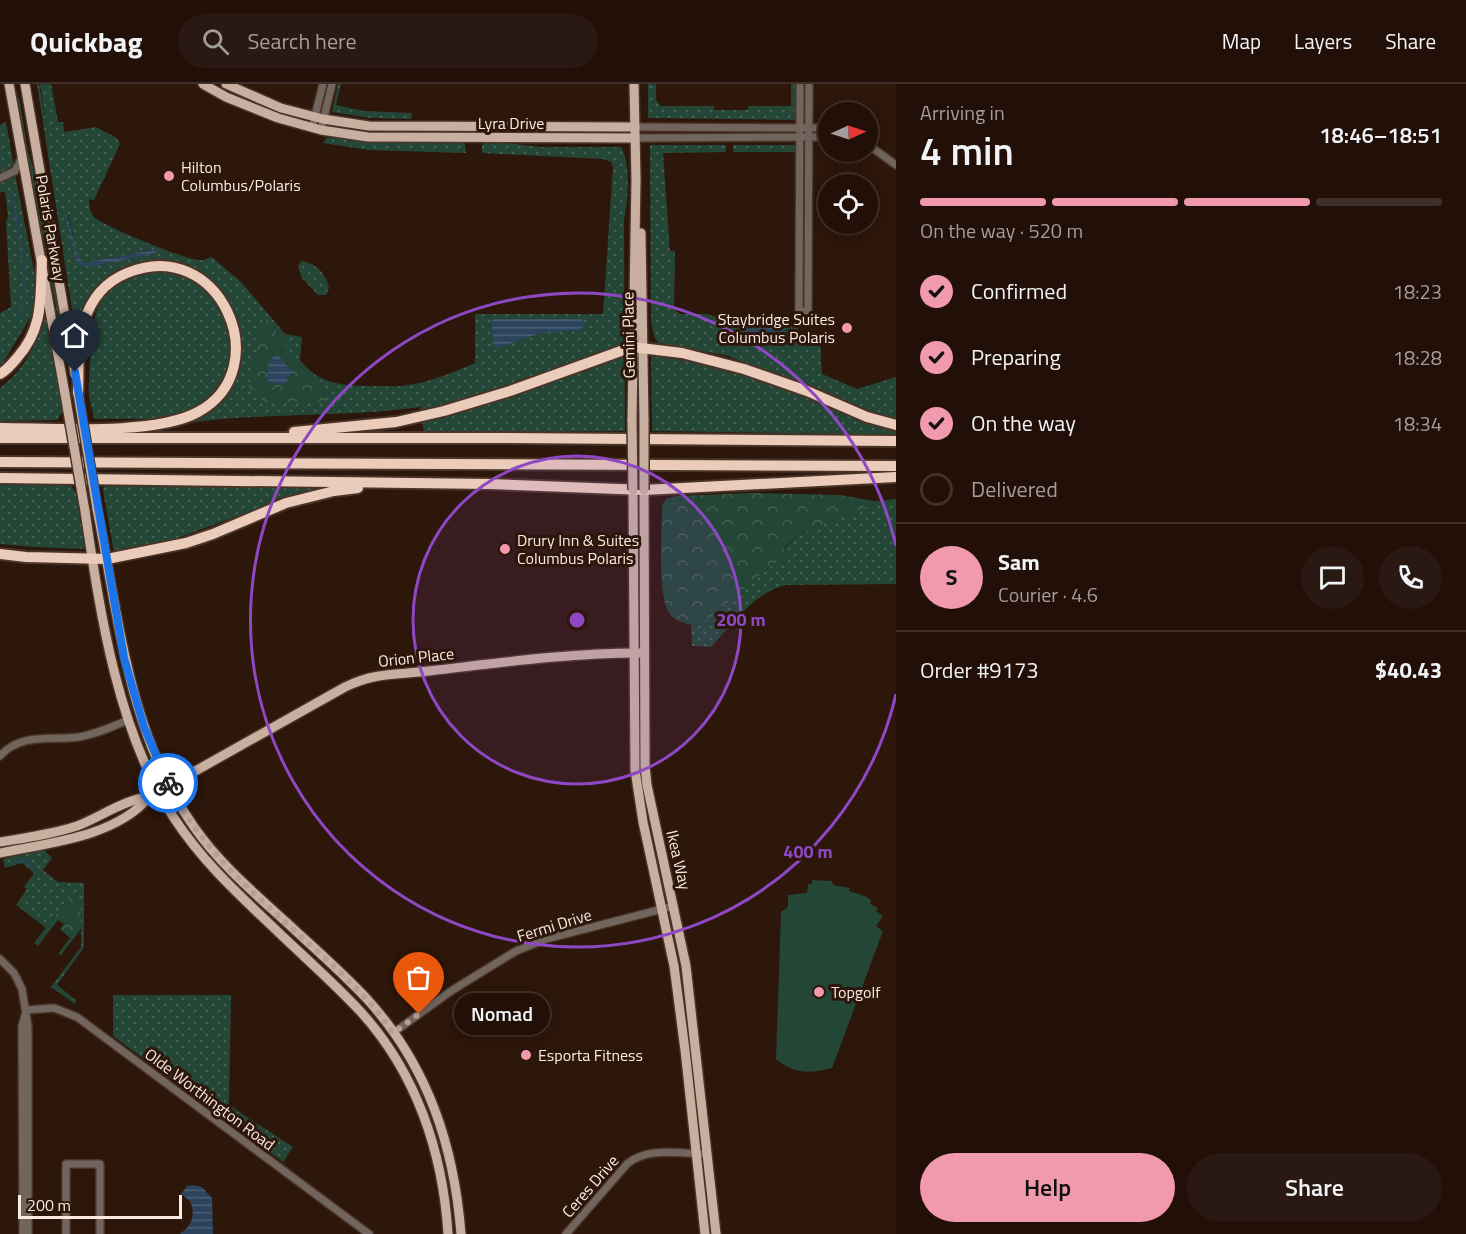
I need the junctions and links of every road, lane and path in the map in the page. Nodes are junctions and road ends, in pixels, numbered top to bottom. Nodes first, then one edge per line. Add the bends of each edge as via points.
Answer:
1 (9, 84) edge
2 (25, 84) edge
3 (203, 84) edge
4 (225, 84) edge
5 (323, 84) edge
6 (332, 84) edge
7 (634, 84) edge
8 (800, 84) edge
9 (808, 84) edge
10 (319, 118) junction
11 (799, 126) junction
12 (807, 126) junction
13 (635, 127) junction
14 (818, 127) edge
15 (317, 129) junction
16 (807, 137) junction
17 (818, 137) edge
18 (635, 138) junction
19 (799, 138) junction
20 (878, 150) edge
21 (23, 155) junction
22 (896, 165) edge
23 (0, 178) edge
24 (42, 260) junction
25 (638, 347) junction
26 (0, 374) edge
27 (78, 394) junction
28 (896, 425) edge
29 (0, 428) edge
30 (237, 437) junction
31 (0, 438) edge
32 (896, 441) edge
33 (0, 462) edge
34 (896, 466) edge
35 (896, 477) edge
36 (0, 478) edge
37 (403, 483) junction
38 (639, 490) junction
39 (0, 554) edge
40 (92, 559) junction
41 (107, 559) junction
42 (633, 653) junction
43 (645, 654) junction
44 (128, 720) junction
45 (0, 756) edge
46 (170, 786) junction
47 (159, 792) junction
48 (149, 797) junction
49 (0, 842) edge
50 (0, 853) edge
51 (674, 906) junction
52 (663, 909) junction
53 (0, 959) edge
54 (26, 1010) junction
55 (393, 1033) junction
56 (702, 1154) junction
57 (23, 1234) edge
58 (28, 1234) edge
59 (66, 1234) edge
60 (100, 1234) edge
61 (369, 1234) edge
62 (448, 1234) edge
63 (462, 1234) edge
64 (566, 1234) edge
65 (705, 1234) edge
66 (716, 1234) edge

1 - 21 main road, Polaris Parkway
2 - 27 main road, Polaris Parkway
3 - 15 main road, Lyra Drive via 252,109
4 - 10 main road, Lyra Drive via 273,105
5 - 10 street
6 - 10 street
7 - 13 main road, Gemini Place
8 - 11 street
9 - 12 street
10 - 13 main road, Lyra Drive via 379,127
10 - 15 street
11 - 12 street, Lyra Drive
11 - 13 street, Lyra Drive
11 - 19 street
12 - 14 street, Lyra Drive
12 - 16 street
13 - 18 main road, Gemini Place
15 - 18 main road, Lyra Drive via 394,138
16 - 17 street, Lyra Drive
16 - 19 street, Lyra Drive
16 - 19 street via 808,311 799,311
18 - 19 street, Lyra Drive
18 - 25 main road, Gemini Place
20 - 22 street
21 - 23 street via 15,171
21 - 24 main road, Polaris Parkway
24 - 26 highway via 35,331 25,349
24 - 40 main road, Polaris Parkway, bridge
25 - 28 highway via 682,353 744,369
25 - 30 highway via 510,391 396,422
25 - 38 main road, Gemini Place, bridge via 644,420
25 - 38 main road, Gemini Place, bridge via 632,421
27 - 29 highway via 83,324 100,291 115,278 147,267 177,268 195,275 223,300 236,334 232,370 223,389 197,413 123,428
27 - 41 main road, Polaris Parkway, bridge
30 - 31 highway
30 - 32 highway
33 - 34 highway
35 - 38 highway
36 - 37 highway
37 - 38 highway
37 - 41 highway via 334,491 286,503 186,543
38 - 42 main road, Ikea Way
38 - 43 main road, Ikea Way
39 - 40 highway
40 - 41 highway
40 - 44 main road, Polaris Parkway
41 - 46 main road, Polaris Parkway via 134,698
42 - 43 main road, Orion Place
42 - 46 main road, Orion Place via 568,656 362,679
42 - 52 main road, Ikea Way via 637,786
43 - 51 main road, Ikea Way via 647,785
44 - 45 street via 83,736 22,741
44 - 47 main road, Polaris Parkway
46 - 47 main road, Orion Place
46 - 55 main road, Polaris Parkway via 208,846 352,983
47 - 48 main road, Orion Place
47 - 62 main road, Polaris Parkway via 212,868 347,998 384,1040 414,1092 427,1124 442,1179
48 - 49 main road, Orion Place via 137,798 65,830
48 - 50 main road, Orion Place via 141,807 95,830
51 - 52 street, Fermi Drive
51 - 56 main road, Ikea Way via 686,966
52 - 55 street, Fermi Drive via 546,939 516,951
52 - 56 main road, Ikea Way
53 - 54 street via 14,973
54 - 57 street via 22,1026
54 - 58 street
54 - 61 street, Olde Worthington Road via 54,1008 77,1017
55 - 63 main road, Polaris Parkway via 414,1064 442,1126 456,1181
56 - 64 street, Ceres Drive via 648,1153 636,1157
56 - 65 main road, Ikea Way
56 - 66 main road, Ikea Way
59 - 60 street via 66,1164 100,1164

